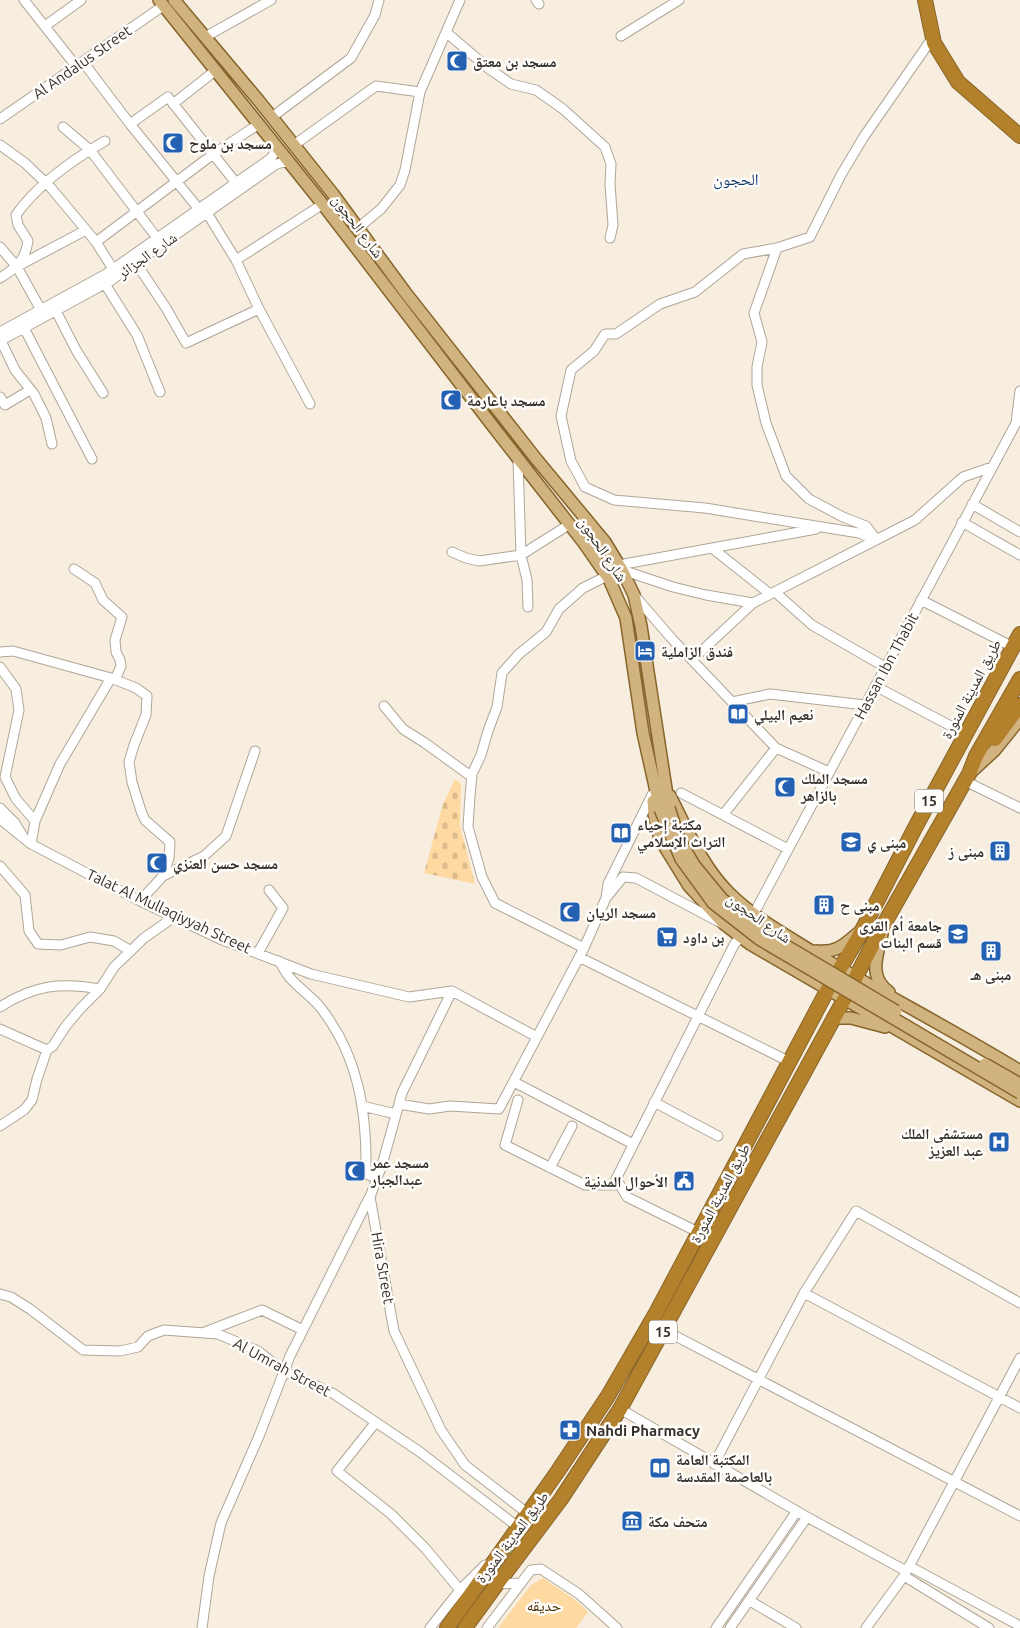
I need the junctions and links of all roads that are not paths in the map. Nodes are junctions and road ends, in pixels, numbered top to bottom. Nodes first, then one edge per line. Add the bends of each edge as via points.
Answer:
1 (24, 0) edge
2 (81, 0) edge
3 (174, 0) edge
4 (271, 0) edge
5 (379, 0) edge
6 (460, 0) edge
7 (679, 0) edge
8 (925, 0) edge
9 (161, 3) edge
10 (45, 26) junction
11 (447, 33) junction
12 (621, 36) dead end
13 (205, 37) junction
14 (933, 38) junction
15 (80, 64) junction
16 (216, 70) junction
17 (420, 92) junction
18 (173, 104) junction
19 (272, 118) junction
20 (0, 119) edge
21 (130, 124) junction
22 (259, 124) junction
23 (63, 127) dead end
24 (1020, 136) edge
25 (105, 141) dead end
26 (0, 145) edge
27 (294, 145) junction
28 (278, 149) junction
29 (90, 150) junction
30 (212, 155) junction
31 (288, 162) junction
32 (177, 181) junction
33 (45, 183) junction
34 (236, 183) junction
35 (323, 204) junction
36 (136, 212) junction
37 (203, 212) junction
38 (358, 228) junction
39 (86, 230) junction
40 (157, 238) junction
41 (610, 238) dead end
42 (96, 242) junction
43 (0, 247) edge
44 (777, 248) junction
45 (236, 260) junction
46 (136, 263) junction
47 (17, 267) junction
48 (113, 270) junction
49 (0, 278) edge
50 (105, 284) junction
51 (259, 309) junction
52 (41, 310) junction
53 (56, 311) junction
54 (24, 328) junction
55 (0, 338) edge
56 (30, 390) junction
57 (1020, 391) edge
58 (160, 392) dead end
59 (103, 393) dead end
60 (0, 397) edge
61 (310, 404) dead end
62 (1017, 426) edge
63 (52, 444) dead end
64 (92, 459) dead end
65 (518, 459) junction
66 (992, 467) junction
67 (972, 504) junction
68 (962, 522) junction
69 (570, 524) junction
70 (822, 528) junction
71 (1020, 532) edge
72 (876, 540) junction
73 (712, 548) junction
74 (452, 552) dead end
75 (521, 555) junction
76 (1020, 555) edge
77 (621, 567) junction
78 (74, 570) dead end
79 (607, 576) junction
80 (772, 593) junction
81 (634, 596) junction
82 (921, 600) junction
83 (753, 603) junction
84 (528, 607) dead end
85 (1020, 634) edge
86 (1016, 650) edge
87 (0, 652) edge
88 (692, 660) junction
89 (0, 667) edge
90 (885, 667) junction
91 (113, 679) junction
92 (1020, 679) edge
93 (875, 686) junction
94 (732, 702) junction
95 (865, 705) junction
96 (1020, 705) edge
97 (384, 706) dead end
98 (1020, 719) edge
99 (966, 734) junction
100 (776, 748) junction
101 (255, 751) dead end
102 (976, 756) junction
103 (951, 761) junction
104 (650, 767) junction
105 (829, 772) junction
106 (472, 777) junction
107 (967, 778) junction
108 (666, 787) junction
109 (682, 793) dead end
110 (652, 795) junction
111 (0, 808) edge
112 (1020, 808) edge
113 (664, 809) junction
114 (723, 815) junction
115 (35, 821) junction
116 (2, 825) edge
117 (28, 842) junction
118 (788, 849) junction
119 (0, 866) edge
120 (162, 876) junction
121 (269, 890) dead end
122 (606, 898) junction
123 (140, 901) junction
124 (754, 914) junction
125 (174, 917) junction
126 (886, 922) junction
127 (724, 924) junction
128 (863, 929) junction
129 (741, 938) junction
130 (584, 948) junction
131 (131, 951) junction
132 (811, 951) junction
133 (258, 953) junction
134 (579, 957) junction
135 (278, 961) junction
136 (840, 968) junction
137 (856, 977) junction
138 (100, 989) junction
139 (828, 989) junction
140 (452, 991) junction
141 (845, 998) junction
142 (904, 1004) junction
143 (0, 1007) edge
144 (698, 1015) junction
145 (833, 1018) junction
146 (0, 1029) edge
147 (900, 1031) junction
148 (537, 1037) junction
149 (47, 1050) junction
150 (790, 1062) junction
151 (1020, 1071) edge
152 (514, 1082) junction
153 (1020, 1084) edge
154 (1020, 1094) edge
155 (518, 1100) dead end
156 (1020, 1101) edge
157 (654, 1102) junction
158 (399, 1104) junction
159 (362, 1106) junction
160 (396, 1114) junction
161 (0, 1126) edge
162 (572, 1126) dead end
163 (718, 1136) dead end
164 (633, 1144) junction
165 (550, 1168) junction
166 (377, 1178) junction
167 (620, 1185) junction
168 (370, 1197) junction
169 (698, 1232) junction
170 (804, 1293) junction
171 (0, 1294) edge
172 (1020, 1303) edge
173 (303, 1330) junction
174 (664, 1330) junction
175 (203, 1333) junction
176 (1020, 1358) edge
177 (284, 1371) junction
178 (759, 1380) junction
179 (999, 1397) junction
180 (1020, 1408) edge
181 (620, 1409) junction
182 (376, 1422) junction
183 (714, 1464) junction
184 (955, 1482) junction
185 (797, 1511) junction
186 (528, 1513) junction
187 (1020, 1516) edge
188 (807, 1517) junction
189 (518, 1527) junction
190 (503, 1548) junction
191 (906, 1571) junction
192 (520, 1583) junction
193 (497, 1584) junction
194 (460, 1590) junction
195 (750, 1601) junction
196 (479, 1609) junction
197 (1020, 1626) edge
198 (202, 1628) edge
199 (430, 1628) edge
200 (447, 1628) edge
201 (465, 1628) edge
202 (487, 1628) edge
203 (617, 1628) edge
204 (716, 1628) edge
205 (730, 1628) edge
206 (796, 1628) edge
207 (866, 1628) edge
208 (989, 1628) edge

1 - 10 street
2 - 10 street
3 - 13 main road, شارع الحجون
4 - 13 street
5 - 19 street via 375,16 351,58
6 - 11 street
7 - 12 street
8 - 14 highway
9 - 15 street, Al Andalus Street
9 - 16 main road, شارع الحجون
10 - 15 street
11 - 17 street
11 - 41 street via 511,84 536,90 563,109 605,147 611,164 613,225
13 - 19 main road, شارع الحجون
14 - 24 highway via 958,82
14 - 44 street via 863,138 810,237
15 - 20 street, Al Andalus Street
15 - 21 street
16 - 18 street
16 - 22 main road, شارع الحجون
17 - 27 street via 376,86
17 - 38 street via 400,185 381,209
18 - 21 street via 168,97
18 - 30 street
19 - 27 main road, شارع الحجون
21 - 32 street
22 - 28 main road, شارع الحجون
22 - 30 street
23 - 29 street
25 - 29 street
26 - 33 street
27 - 38 main road, شارع الحجون
28 - 31 main road, شارع الحجون
28 - 34 street, شارع الجزائر via 273,157
29 - 33 street
29 - 36 street
30 - 32 street
30 - 34 street
31 - 35 main road, شارع الحجون
31 - 37 street, شارع الجزائر via 277,164
32 - 36 street
32 - 37 street
33 - 39 street
33 - 47 street via 16,215 28,241 27,253
34 - 37 street, شارع الجزائر
35 - 45 street
35 - 65 main road, شارع الحجون
36 - 40 street
36 - 42 street
37 - 40 street, شارع الجزائر
37 - 45 street
37 - 46 street, شارع الجزائر
38 - 77 main road, شارع الحجون via 404,292 605,542
39 - 42 street
39 - 47 street
40 - 48 street, شارع الجزائر
42 - 48 street
43 - 47 street
44 - 70 street via 743,254 695,292 660,304 616,334 606,334 594,351 571,370 561,416 570,461 585,487 614,500 705,508
44 - 72 street via 754,313 762,342 756,385 766,423 786,476 809,498 866,526
45 - 51 street
46 - 50 street, شارع الجزائر
46 - 51 street via 186,343
47 - 49 street
47 - 52 street
48 - 52 street, شارع الجزائر
50 - 53 street, شارع الجزائر
50 - 58 street via 137,335
51 - 61 street
52 - 55 street, شارع الجزائر
53 - 54 street, شارع الجزائر
53 - 59 street
54 - 55 street, شارع الجزائر
54 - 64 street
55 - 56 street via 15,370
56 - 60 street via 5,405
56 - 63 street via 46,418
57 - 62 street, Hassan Ibn Thabit
62 - 66 street, Hassan Ibn Thabit
65 - 69 main road, شارع الحجون
65 - 75 street
66 - 67 street, Hassan Ibn Thabit
66 - 72 street via 963,477 915,520
67 - 68 street, Hassan Ibn Thabit
67 - 71 street
68 - 76 street
68 - 82 street, Hassan Ibn Thabit
69 - 75 street
69 - 79 main road, شارع الحجون
70 - 72 street via 859,533
70 - 73 street
72 - 80 street
73 - 77 street
73 - 80 street
74 - 75 street via 479,561
75 - 84 street via 527,580
77 - 81 main road, شارع الحجون
77 - 83 street via 673,587
78 - 91 street via 95,583 103,600 122,617 115,640 121,666
79 - 104 main road, شارع الحجون via 626,618
79 - 106 street via 582,588 559,608 546,632 502,673 498,707
80 - 83 street
80 - 90 street via 812,625
81 - 88 street
81 - 108 main road, شارع الحجون
82 - 86 street
82 - 90 street, Hassan Ibn Thabit
83 - 88 street
85 - 86 highway, طريق المدينة المنورة / 15
86 - 99 highway, طريق المدينة المنورة / 15
86 - 103 highway, طريق المدينة المنورة / 15 via 968,745
87 - 91 street via 13,651
88 - 94 street
89 - 115 street via 16,689 19,710 5,777 16,799
90 - 93 street, Hassan Ibn Thabit
91 - 115 street via 60,764
91 - 120 street via 147,696 146,715 129,762 145,820 170,842 169,858
92 - 102 highway, طريق المدينة المنورة via 978,742
93 - 95 street, Hassan Ibn Thabit
93 - 99 street
94 - 95 street via 770,694
94 - 100 street
95 - 105 street, Hassan Ibn Thabit
96 - 102 highway via 988,747
97 - 106 street via 403,729
98 - 107 main road
99 - 103 highway, طريق المدينة المنورة / 15
100 - 105 street
100 - 114 street
101 - 120 street via 226,836 204,856
102 - 107 highway, طريق المدينة المنورة / 15
103 - 128 highway, طريق المدينة المنورة / 15
104 - 110 main road
104 - 113 main road, شارع الحجون
105 - 118 street, Hassan Ibn Thabit
106 - 130 street via 468,827 482,877 495,903
107 - 112 street
107 - 126 highway, طريق المدينة المنورة / 15
108 - 113 main road, شارع الحجون
108 - 124 main road via 703,860 728,893
109 - 114 street
110 - 122 street via 608,884
110 - 127 main road via 660,839 689,886
111 - 117 street, Talat Al Mullaqiyyah Street
113 - 153 main road, شارع الحجون, bridge via 694,865 722,899 768,935
113 - 154 main road, شارع الحجون, bridge via 681,859 713,903 759,939
114 - 118 street
115 - 117 street
116 - 117 street, Talat Al Mullaqiyyah Street
117 - 123 street, Talat Al Mullaqiyyah Street
118 - 124 street, Hassan Ibn Thabit
119 - 131 street via 25,896 30,932 38,944 61,945 90,937 114,941
120 - 123 street
121 - 133 street via 283,908
122 - 127 street via 623,877 636,878
122 - 130 street
123 - 125 street, Talat Al Mullaqiyyah Street
124 - 129 street, Hassan Ibn Thabit
124 - 132 main road
125 - 131 street
125 - 133 street, Talat Al Mullaqiyyah Street
126 - 137 highway, طريق المدينة المنورة / 15
126 - 142 main road via 875,970 880,986
127 - 129 main road
128 - 132 main road via 830,953
128 - 136 highway, طريق المدينة المنورة / 15
129 - 139 main road
129 - 144 street, Hassan Ibn Thabit via 734,943
130 - 134 street
131 - 138 street via 114,967
132 - 136 main road
133 - 135 street, Talat Al Mullaqiyyah Street
134 - 144 street
134 - 148 street
135 - 140 street, Talat Al Mullaqiyyah Street via 311,974 409,997
135 - 159 street via 292,980 320,1006 336,1032 351,1060
136 - 137 main road
136 - 139 highway, طريق المدينة المنورة / 15
137 - 141 highway, طريق المدينة المنورة / 15
137 - 142 main road
138 - 143 street via 80,985 35,989
138 - 149 street
139 - 141 main road
139 - 150 highway, طريق المدينة المنورة / 15
140 - 148 street
140 - 158 street
141 - 145 highway, طريق المدينة المنورة / 15
141 - 147 main road
142 - 151 main road
144 - 150 street
144 - 157 street, Hassan Ibn Thabit
145 - 147 main road via 851,1018
145 - 174 highway, طريق المدينة المنورة / 15
146 - 149 street
147 - 156 main road
148 - 152 street
149 - 161 street via 32,1100 24,1110
150 - 169 highway, طريق المدينة المنورة / 15
152 - 158 street via 499,1109 450,1106 429,1109
152 - 164 street
155 - 165 street via 505,1144
157 - 163 street
157 - 164 street, Hassan Ibn Thabit
158 - 160 street
159 - 160 street
159 - 166 street via 366,1174
160 - 166 street
162 - 165 street
164 - 167 street, Hassan Ibn Thabit via 616,1179
165 - 167 street via 585,1185
166 - 168 street
167 - 169 street via 627,1197
168 - 173 street
168 - 186 street, Hira Street via 394,1331 440,1430 466,1465
169 - 186 highway, طريق المدينة المنورة / 15 via 604,1403
170 - 172 street via 856,1210
170 - 178 street
170 - 179 street
171 - 175 street, Al Umrah Street via 30,1309 83,1350 138,1348 148,1336 164,1330
173 - 175 street via 262,1310
173 - 177 street
174 - 178 street
174 - 181 highway, طريق المدينة المنورة / 15
175 - 177 street, Al Umrah Street via 218,1334 258,1351
176 - 179 street
177 - 182 street, Al Umrah Street via 334,1394
177 - 198 street via 221,1523
178 - 183 street
178 - 184 street
179 - 180 street
179 - 184 street
181 - 183 street
181 - 193 highway, طريق المدينة المنورة / 15 via 561,1499
182 - 189 street, Al Umrah Street
182 - 194 street via 337,1471 391,1514 426,1548
183 - 185 street
184 - 187 street
184 - 191 street
185 - 188 street
185 - 204 street
186 - 189 highway, طريق المدينة المنورة / 15
188 - 191 street
188 - 195 street
189 - 190 highway, طريق المدينة المنورة / 15
190 - 194 street
190 - 200 highway, طريق المدينة المنورة / 15
191 - 197 street
191 - 207 street
191 - 208 street
192 - 193 street
192 - 202 street
192 - 203 street via 530,1570 541,1569 579,1594
193 - 196 highway, طريق المدينة المنورة / 15
194 - 199 street
195 - 205 street
195 - 206 street
196 - 201 highway, طريق المدينة المنورة / 15
196 - 202 street

